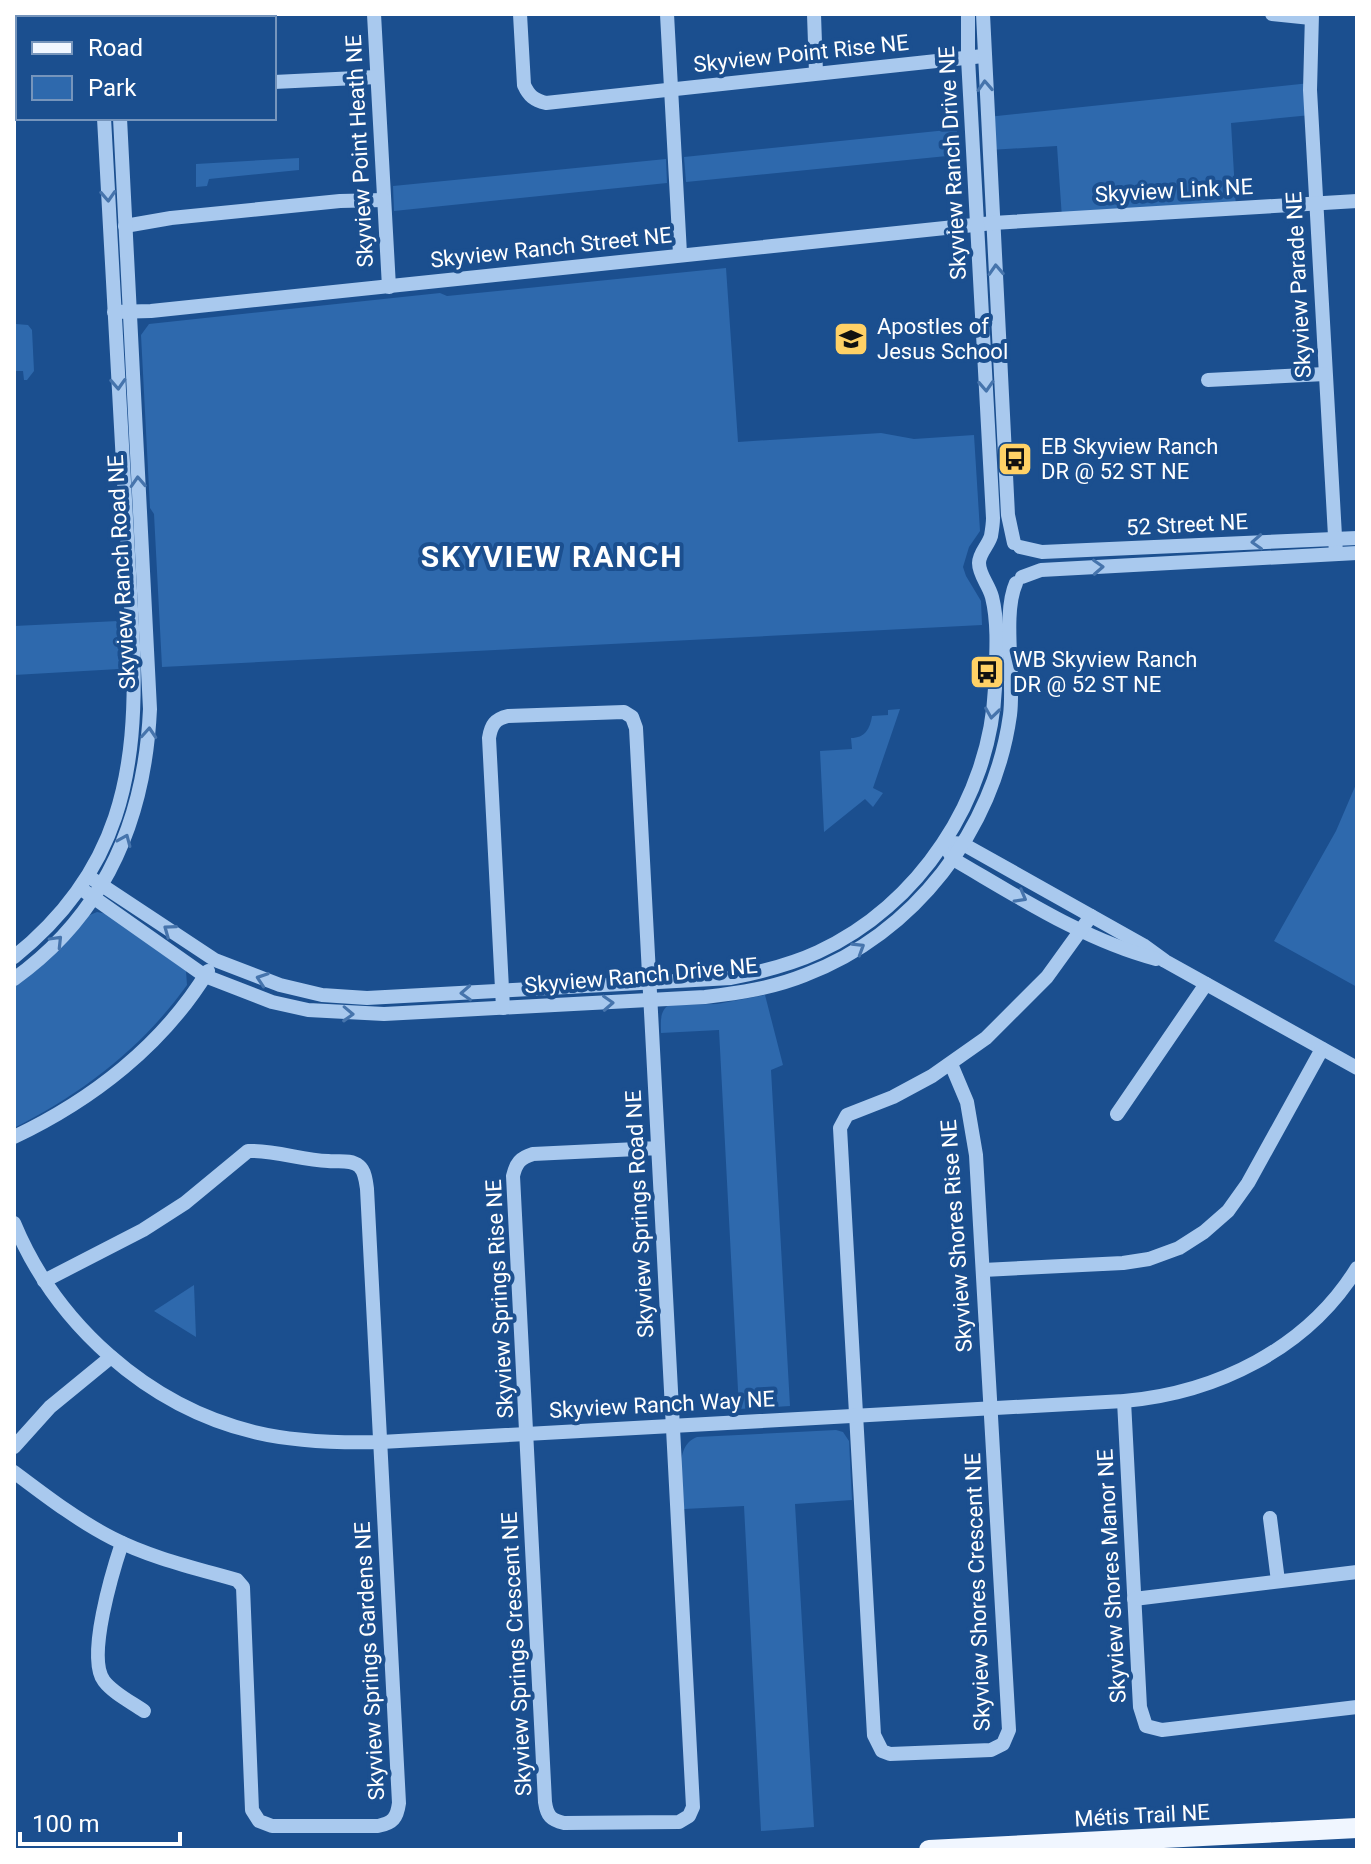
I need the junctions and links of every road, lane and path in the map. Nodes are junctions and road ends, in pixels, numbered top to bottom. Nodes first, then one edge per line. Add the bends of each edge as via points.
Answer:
1 (374, 14) edge
2 (520, 14) edge
3 (667, 14) edge
4 (814, 14) edge
5 (968, 14) edge
6 (983, 14) edge
7 (1272, 14) edge
8 (1312, 16) edge
9 (983, 56) junction
10 (968, 58) junction
11 (816, 73) junction
12 (377, 77) junction
13 (276, 82) edge
14 (671, 89) junction
15 (104, 120) edge
16 (120, 120) edge
17 (384, 200) junction
18 (1357, 201) edge
19 (1316, 203) junction
20 (993, 223) junction
21 (977, 224) junction
22 (125, 226) junction
23 (680, 254) junction
24 (389, 287) junction
25 (122, 312) junction
26 (1325, 374) junction
27 (1208, 380) dead end
28 (1357, 538) edge
29 (1017, 545) junction
30 (1335, 546) junction
31 (985, 548) junction
32 (1357, 553) edge
33 (986, 580) junction
34 (1019, 580) junction
35 (944, 842) junction
36 (963, 844) junction
37 (953, 859) junction
38 (84, 882) junction
39 (103, 885) junction
40 (94, 898) junction
41 (1091, 916) junction
42 (1082, 930) junction
43 (14, 957) edge
44 (215, 960) junction
45 (1165, 961) junction
46 (205, 976) junction
47 (14, 979) edge
48 (649, 984) junction
49 (1206, 984) junction
50 (502, 992) junction
51 (650, 1000) junction
52 (503, 1008) junction
53 (1322, 1049) junction
54 (951, 1064) junction
55 (1357, 1068) edge
56 (1117, 1114) dead end
57 (14, 1137) edge
58 (658, 1148) junction
59 (14, 1223) edge
60 (1357, 1268) edge
61 (983, 1270) junction
62 (44, 1281) junction
63 (111, 1357) junction
64 (1124, 1401) junction
65 (991, 1408) junction
66 (857, 1415) junction
67 (672, 1426) junction
68 (527, 1434) junction
69 (381, 1442) junction
70 (14, 1447) edge
71 (14, 1472) edge
72 (1270, 1518) dead end
73 (122, 1543) junction
74 (1357, 1572) edge
75 (1278, 1581) junction
76 (1134, 1599) junction
77 (1357, 1707) edge
78 (144, 1711) dead end
79 (1357, 1818) edge
80 (1357, 1828) edge
81 (1075, 1843) junction
82 (929, 1850) edge

1 - 12 street, Skyview Point Heath NE
2 - 14 street, Skyview Point Rise NE via 524,85 536,101
3 - 14 street
4 - 11 street
5 - 10 street, Skyview Ranch Drive NE
6 - 9 street, Skyview Ranch Drive NE
7 - 8 street
8 - 19 street, Skyview Parade NE via 1309,71
9 - 10 street, Skyview Point Rise NE
20 -> 9 street, Skyview Ranch Drive NE
10 - 11 street, Skyview Point Rise NE
10 - 21 street, Skyview Ranch Drive NE
11 - 14 street, Skyview Point Rise NE
12 - 13 street
12 - 17 street, Skyview Point Heath NE
14 - 23 street
15 -> 25 street, Skyview Ranch Road NE
16 - 22 street, Skyview Ranch Road NE
17 - 22 street
17 - 24 street, Skyview Point Heath NE
18 - 19 street, Skyview Link NE
19 - 20 street, Skyview Link NE
19 - 26 street, Skyview Parade NE
20 - 21 street, Skyview Ranch Street NE
29 -> 20 street, Skyview Ranch Drive NE via 1008,515
21 - 23 street, Skyview Ranch Street NE
21 -> 31 street, Skyview Ranch Drive NE via 993,518
22 - 25 street, Skyview Ranch Road NE
23 - 24 street, Skyview Ranch Street NE
24 - 25 street, Skyview Ranch Street NE
25 -> 38 street, Skyview Ranch Road NE via 135,709 131,755 115,821
39 -> 25 street, Skyview Ranch Road NE via 140,792 150,709
26 - 27 street
26 - 30 street, Skyview Parade NE
28 - 30 street, 52 Street NE
30 -> 29 street, 52 Street NE via 1042,552
29 - 31 street via 998,540
29 - 34 street via 1026,559
30 - 32 street, 52 Street NE
34 -> 30 street, 52 Street NE via 1049,570
31 - 33 street via 979,568
33 - 34 street via 998,587
33 -> 35 street, Skyview Ranch Drive NE via 994,609 992,714 981,764
34 - 36 street, Skyview Ranch Drive NE via 1010,610 1012,692 1004,744
35 - 36 street
35 - 37 street
35 - 48 street, Skyview Ranch Drive NE via 887,906 820,952 731,978
36 - 37 street, Skyview Ranch Drive NE
36 - 41 street
37 -> 42 street
51 -> 37 street, Skyview Ranch Drive NE via 734,994 831,965 910,909
38 - 39 street, Skyview Ranch Drive NE
38 - 40 street, Skyview Ranch Drive NE
38 - 43 street, Skyview Ranch Road NE via 48,927
39 - 40 street, Skyview Ranch Road NE
44 -> 39 street, Skyview Ranch Drive NE
40 - 46 street, Skyview Ranch Drive NE
47 -> 40 street, Skyview Ranch Road NE
41 - 42 street
41 - 45 street
42 - 45 street
42 - 54 street via 1028,999
44 - 46 street
50 -> 44 street, Skyview Ranch Drive NE via 343,997 280,985
45 - 49 street
46 -> 52 street, Skyview Ranch Drive NE via 272,1002 330,1013
46 - 57 street via 158,1037 117,1073 70,1108
48 - 50 street, Skyview Ranch Drive NE
48 - 50 street, Skyview Springs Road NE via 632,717 613,711 508,716 491,727 489,738
48 - 51 street, Skyview Springs Road NE
49 - 53 street
49 - 56 street
50 - 52 street
52 -> 51 street, Skyview Ranch Drive NE
51 - 58 street, Skyview Springs Road NE
53 - 55 street
53 - 61 street via 1248,1183 1204,1232 1149,1259
54 - 61 street, Skyview Shores Rise NE via 973,1127
54 - 66 street via 893,1097 847,1115 840,1128
58 - 67 street, Skyview Springs Road NE
58 - 68 street, Skyview Springs Rise NE via 533,1154 515,1165
59 - 62 street, Skyview Ranch Way NE
60 - 64 street, Skyview Ranch Way NE via 1313,1321 1256,1363 1196,1388
61 - 65 street, Skyview Shores Rise NE
62 - 63 street, Skyview Ranch Way NE via 76,1324
62 - 69 street via 143,1230 248,1151 360,1166 367,1189
63 - 69 street, Skyview Ranch Way NE via 183,1404 253,1432
63 - 70 street via 50,1407
64 - 65 street, Skyview Ranch Way NE
64 - 76 street, Skyview Shores Manor NE
65 - 66 street, Skyview Ranch Way NE
65 - 66 street, Skyview Shores Crescent NE via 1009,1730 1003,1744 991,1750 890,1754 877,1745
66 - 67 street, Skyview Ranch Way NE
67 - 68 street, Skyview Ranch Way NE
67 - 68 street, Skyview Springs Crescent NE via 693,1807 679,1822 564,1823 547,1815
68 - 69 street, Skyview Ranch Way NE
69 - 73 street, Skyview Springs Gardens NE via 399,1803 389,1824 272,1826 259,1821 252,1810 243,1587 237,1580
71 - 73 street, Skyview Springs Gardens NE via 61,1508
72 - 75 street
73 - 78 street via 104,1610 99,1673
74 - 75 street
75 - 76 street
76 - 77 street, Skyview Shores Manor NE via 1140,1707 1146,1726 1153,1730
79 - 81 main road
80 - 81 main road, Métis Trail NE
81 - 82 main road, Métis Trail NE

